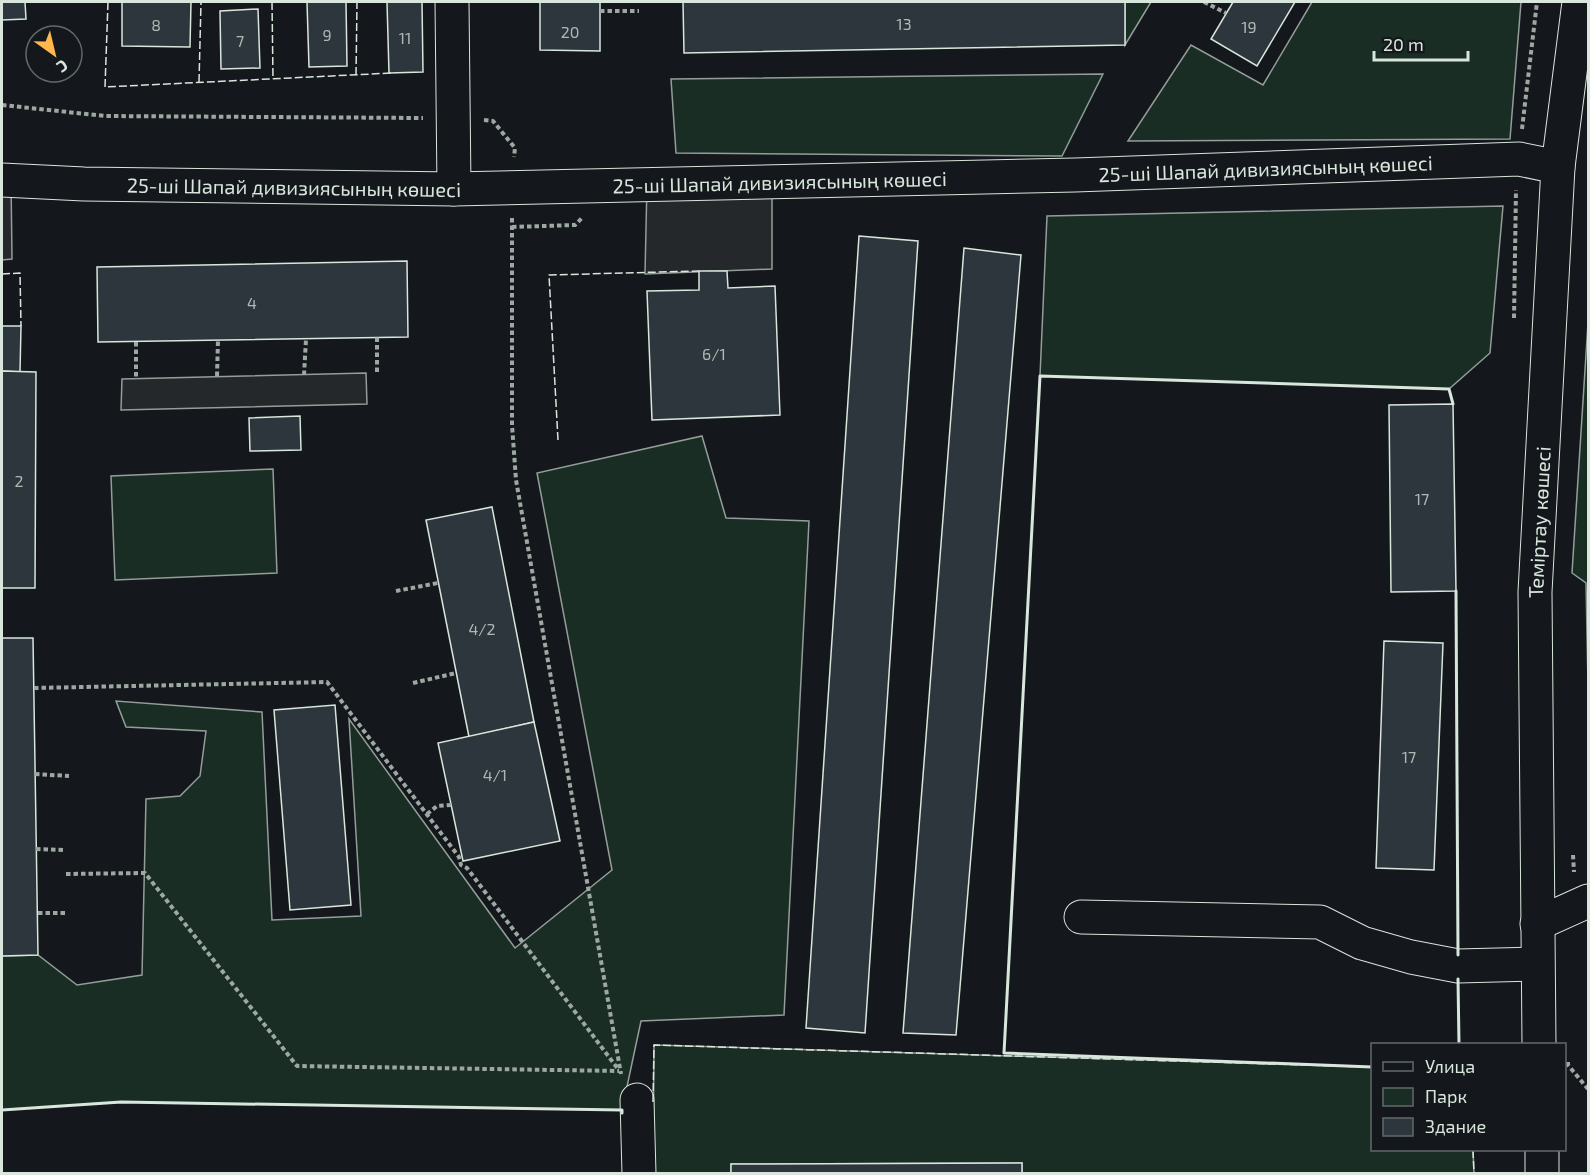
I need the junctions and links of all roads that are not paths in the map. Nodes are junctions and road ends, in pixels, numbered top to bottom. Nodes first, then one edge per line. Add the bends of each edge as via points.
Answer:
1 (452, 2) edge
2 (1579, 2) edge
3 (1558, 167) junction
4 (2, 180) edge
5 (454, 189) junction
6 (1588, 901) edge
7 (1081, 917) dead end
8 (1537, 924) junction
9 (1537, 964) junction
10 (1539, 1043) edge
11 (637, 1100) road end
12 (1542, 1151) edge
13 (639, 1173) edge
14 (1542, 1173) edge

1 - 5 street
2 - 3 street, Теміртау көшесі
3 - 5 street, 25-ші Шапай дивизиясының көшесі via 1519,159 1075,175
3 - 8 street, Теміртау көшесі via 1535,592
4 - 5 street, 25-ші Шапай дивизиясының көшесі
6 - 8 street
7 - 9 street via 1320,922 1362,943 1411,957 1458,966
8 - 9 street, Теміртау көшесі
9 - 10 street, Теміртау көшесі
11 - 13 street
12 - 14 street

